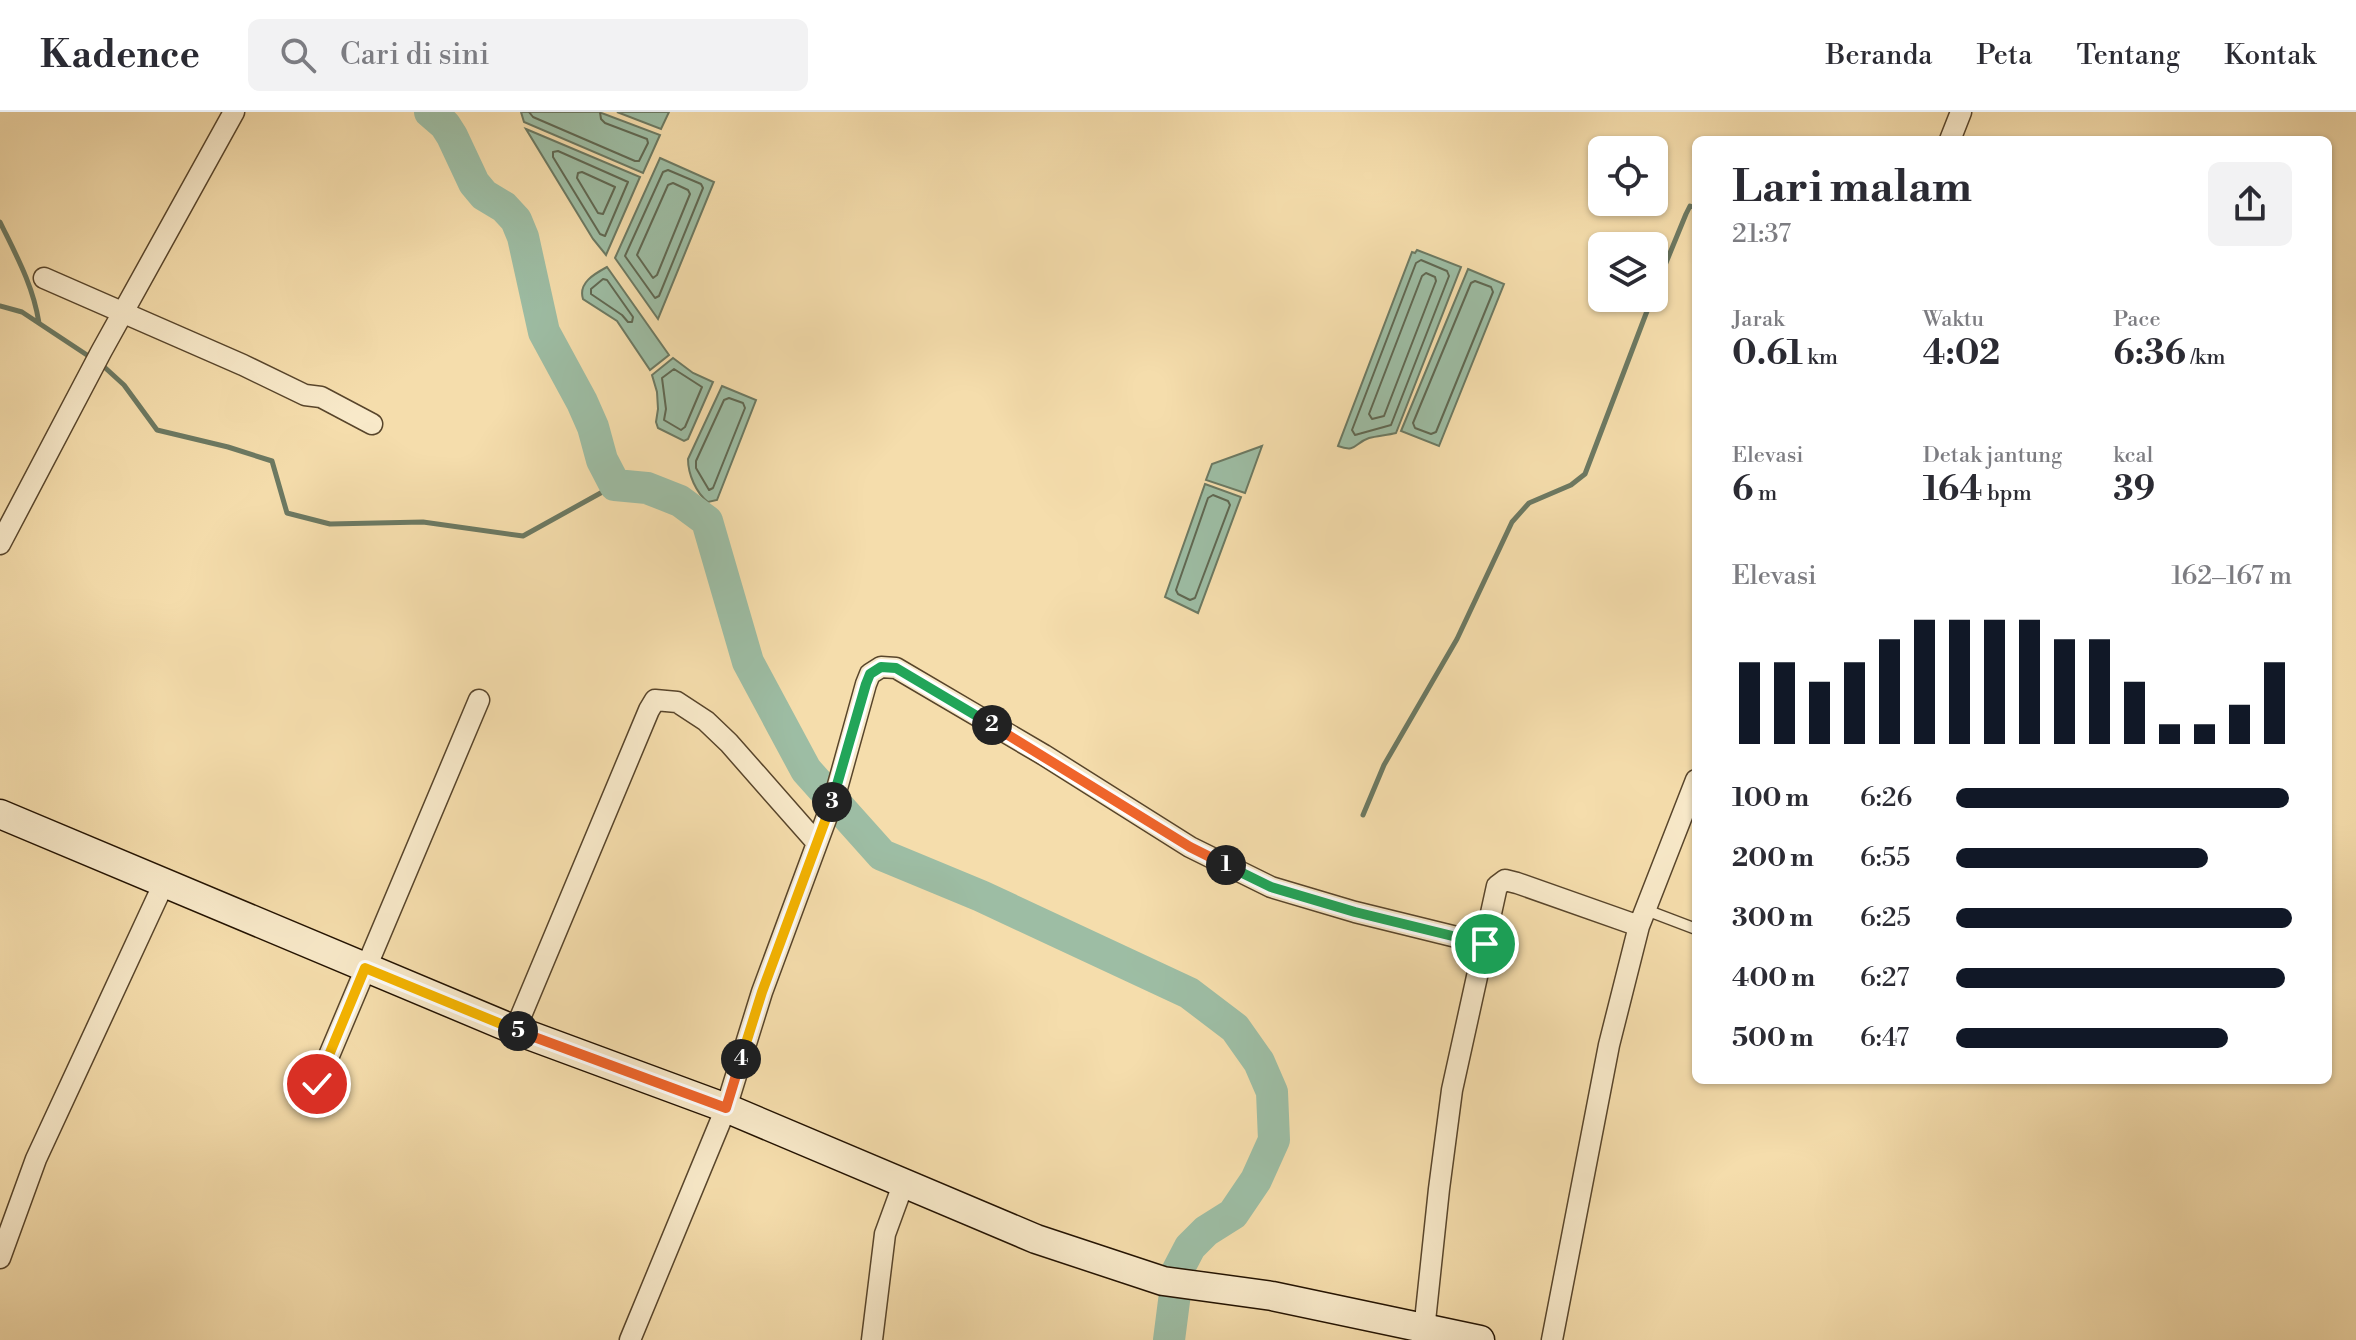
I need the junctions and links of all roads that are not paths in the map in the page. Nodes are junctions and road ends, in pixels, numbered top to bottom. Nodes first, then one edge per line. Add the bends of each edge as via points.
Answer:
1 (234, 112) edge
2 (1961, 112) edge
3 (1952, 136) edge
4 (44, 278) dead end
5 (123, 313) junction
6 (372, 424) dead end
7 (0, 544) edge
8 (479, 700) dead end
9 (1692, 790) edge
10 (0, 814) edge
11 (819, 837) junction
12 (164, 883) junction
13 (1642, 918) junction
14 (1692, 928) edge
15 (1485, 944) junction
16 (365, 968) junction
17 (515, 1030) junction
18 (317, 1084) dead end
19 (726, 1108) junction
20 (904, 1182) junction
21 (0, 1258) edge
22 (1424, 1334) edge
23 (630, 1340) edge
24 (872, 1340) edge
25 (1480, 1340) edge
26 (1552, 1340) edge

1 - 5 street
2 - 3 street
4 - 5 street
5 - 6 street
5 - 7 street
8 - 16 street
9 - 13 street
10 - 12 street
11 - 15 street via 870,674 881,667 896,668 1190,847 1271,887
11 - 17 street via 706,721 677,702 655,700
11 - 19 street
12 - 16 street
12 - 21 street via 36,1159
13 - 14 lane
13 - 15 street via 1505,880 1494,892
13 - 26 street via 1609,1045
15 - 22 street via 1452,1090
16 - 17 street
16 - 18 street
17 - 19 street
19 - 20 street
19 - 23 street
20 - 22 street via 1036,1239 1163,1281 1272,1296
20 - 24 street via 885,1234
22 - 25 street

